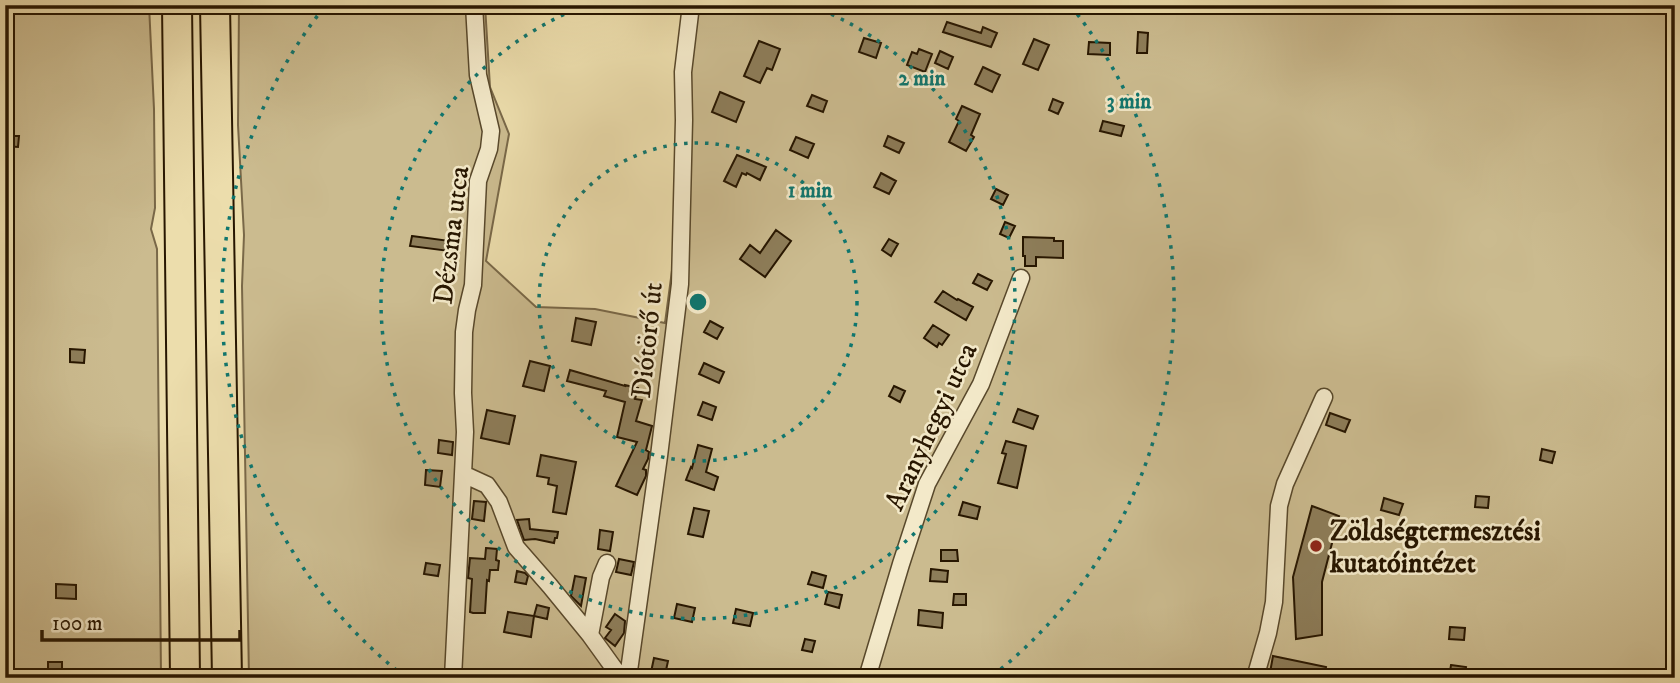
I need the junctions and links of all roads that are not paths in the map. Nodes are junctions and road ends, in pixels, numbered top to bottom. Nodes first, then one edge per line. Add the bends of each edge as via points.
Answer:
1 (177, 5) edge
2 (215, 5) edge
3 (474, 5) edge
4 (691, 5) edge
5 (1021, 278) dead end
6 (1324, 397) dead end
7 (463, 474) junction
8 (607, 564) dead end
9 (590, 635) junction
10 (185, 678) edge
11 (227, 678) edge
12 (453, 678) edge
13 (621, 678) edge
14 (628, 678) edge
15 (867, 678) edge
16 (1255, 678) edge

1 - 10 highway
2 - 11 highway
3 - 7 street, Dézsma utca via 478,75 491,131 478,181 473,285 464,332
4 - 14 street, Diótörő út via 683,72 680,284
5 - 15 street, Aranyhegyi utca via 981,384 927,484
6 - 16 street via 1284,484 1274,602
7 - 9 street via 487,485 499,502 516,547
7 - 12 street, Dézsma utca
8 - 9 street
9 - 13 street

